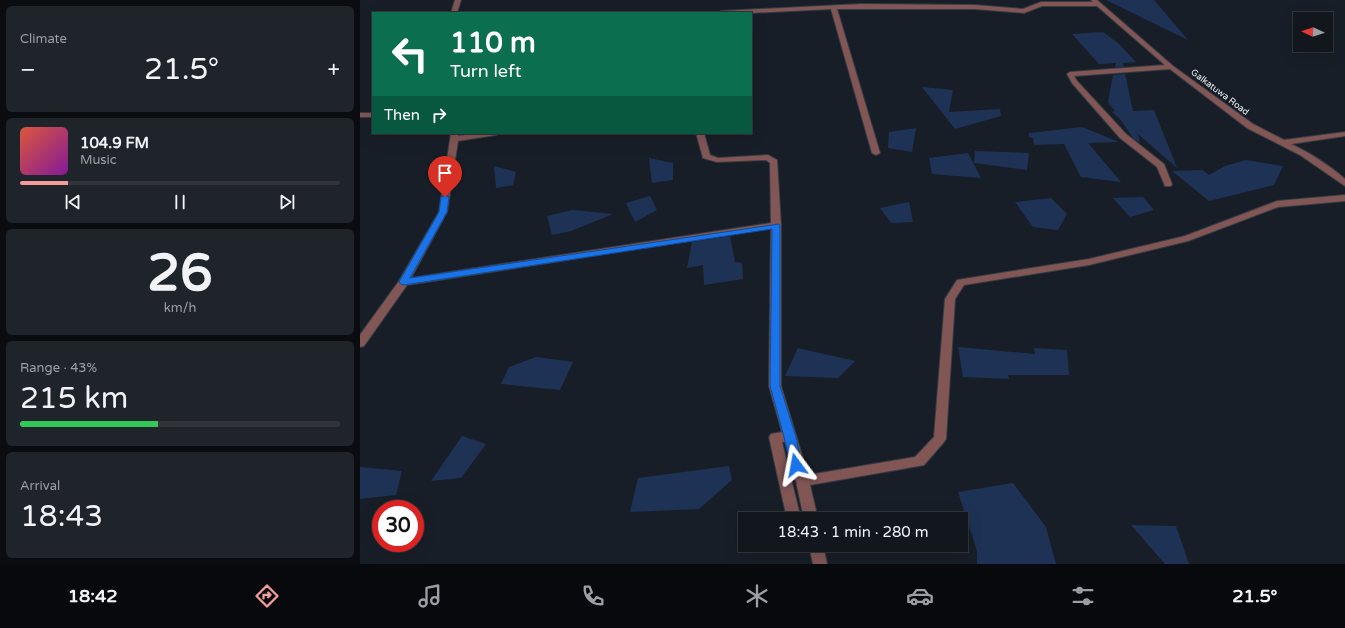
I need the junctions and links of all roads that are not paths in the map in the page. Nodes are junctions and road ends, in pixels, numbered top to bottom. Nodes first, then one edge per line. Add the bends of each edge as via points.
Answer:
1 (458, 0) edge
2 (1096, 2) edge
3 (834, 8) junction
4 (454, 12) edge
5 (743, 12) edge
6 (1171, 67) junction
7 (360, 115) edge
8 (372, 115) edge
9 (482, 134) edge
10 (700, 134) edge
11 (1345, 134) edge
12 (454, 136) edge
13 (1282, 143) junction
14 (876, 153) dead end
15 (1345, 173) edge
16 (1336, 175) junction
17 (1345, 183) edge
18 (1168, 184) dead end
19 (1345, 198) edge
20 (776, 225) junction
21 (404, 282) junction
22 (360, 343) edge
23 (790, 437) junction
24 (803, 481) junction
25 (792, 512) edge
26 (808, 512) edge
27 (809, 512) edge
28 (817, 552) edge
29 (820, 564) edge

1 - 4 street
2 - 3 street via 1041,4 1024,11 975,7
2 - 6 street, Galkatuwa Road
3 - 5 street
3 - 14 street
6 - 13 street, Galkatuwa Road via 1250,126
6 - 18 street via 1070,74 1074,82 1122,136 1161,166
7 - 8 street
9 - 12 street
10 - 20 street via 706,156 717,160 768,157 774,162
11 - 13 street
12 - 21 street via 443,212
13 - 16 street, Galkatuwa Road via 1303,153
15 - 16 street
16 - 17 street, Galkatuwa Road
19 - 24 street via 1277,204 1188,238 1089,262 961,282 950,299 940,439 919,461
20 - 21 street
20 - 23 street via 775,386
21 - 22 street
23 - 24 street
23 - 25 street via 775,437
23 - 26 street
24 - 27 street
28 - 29 street

